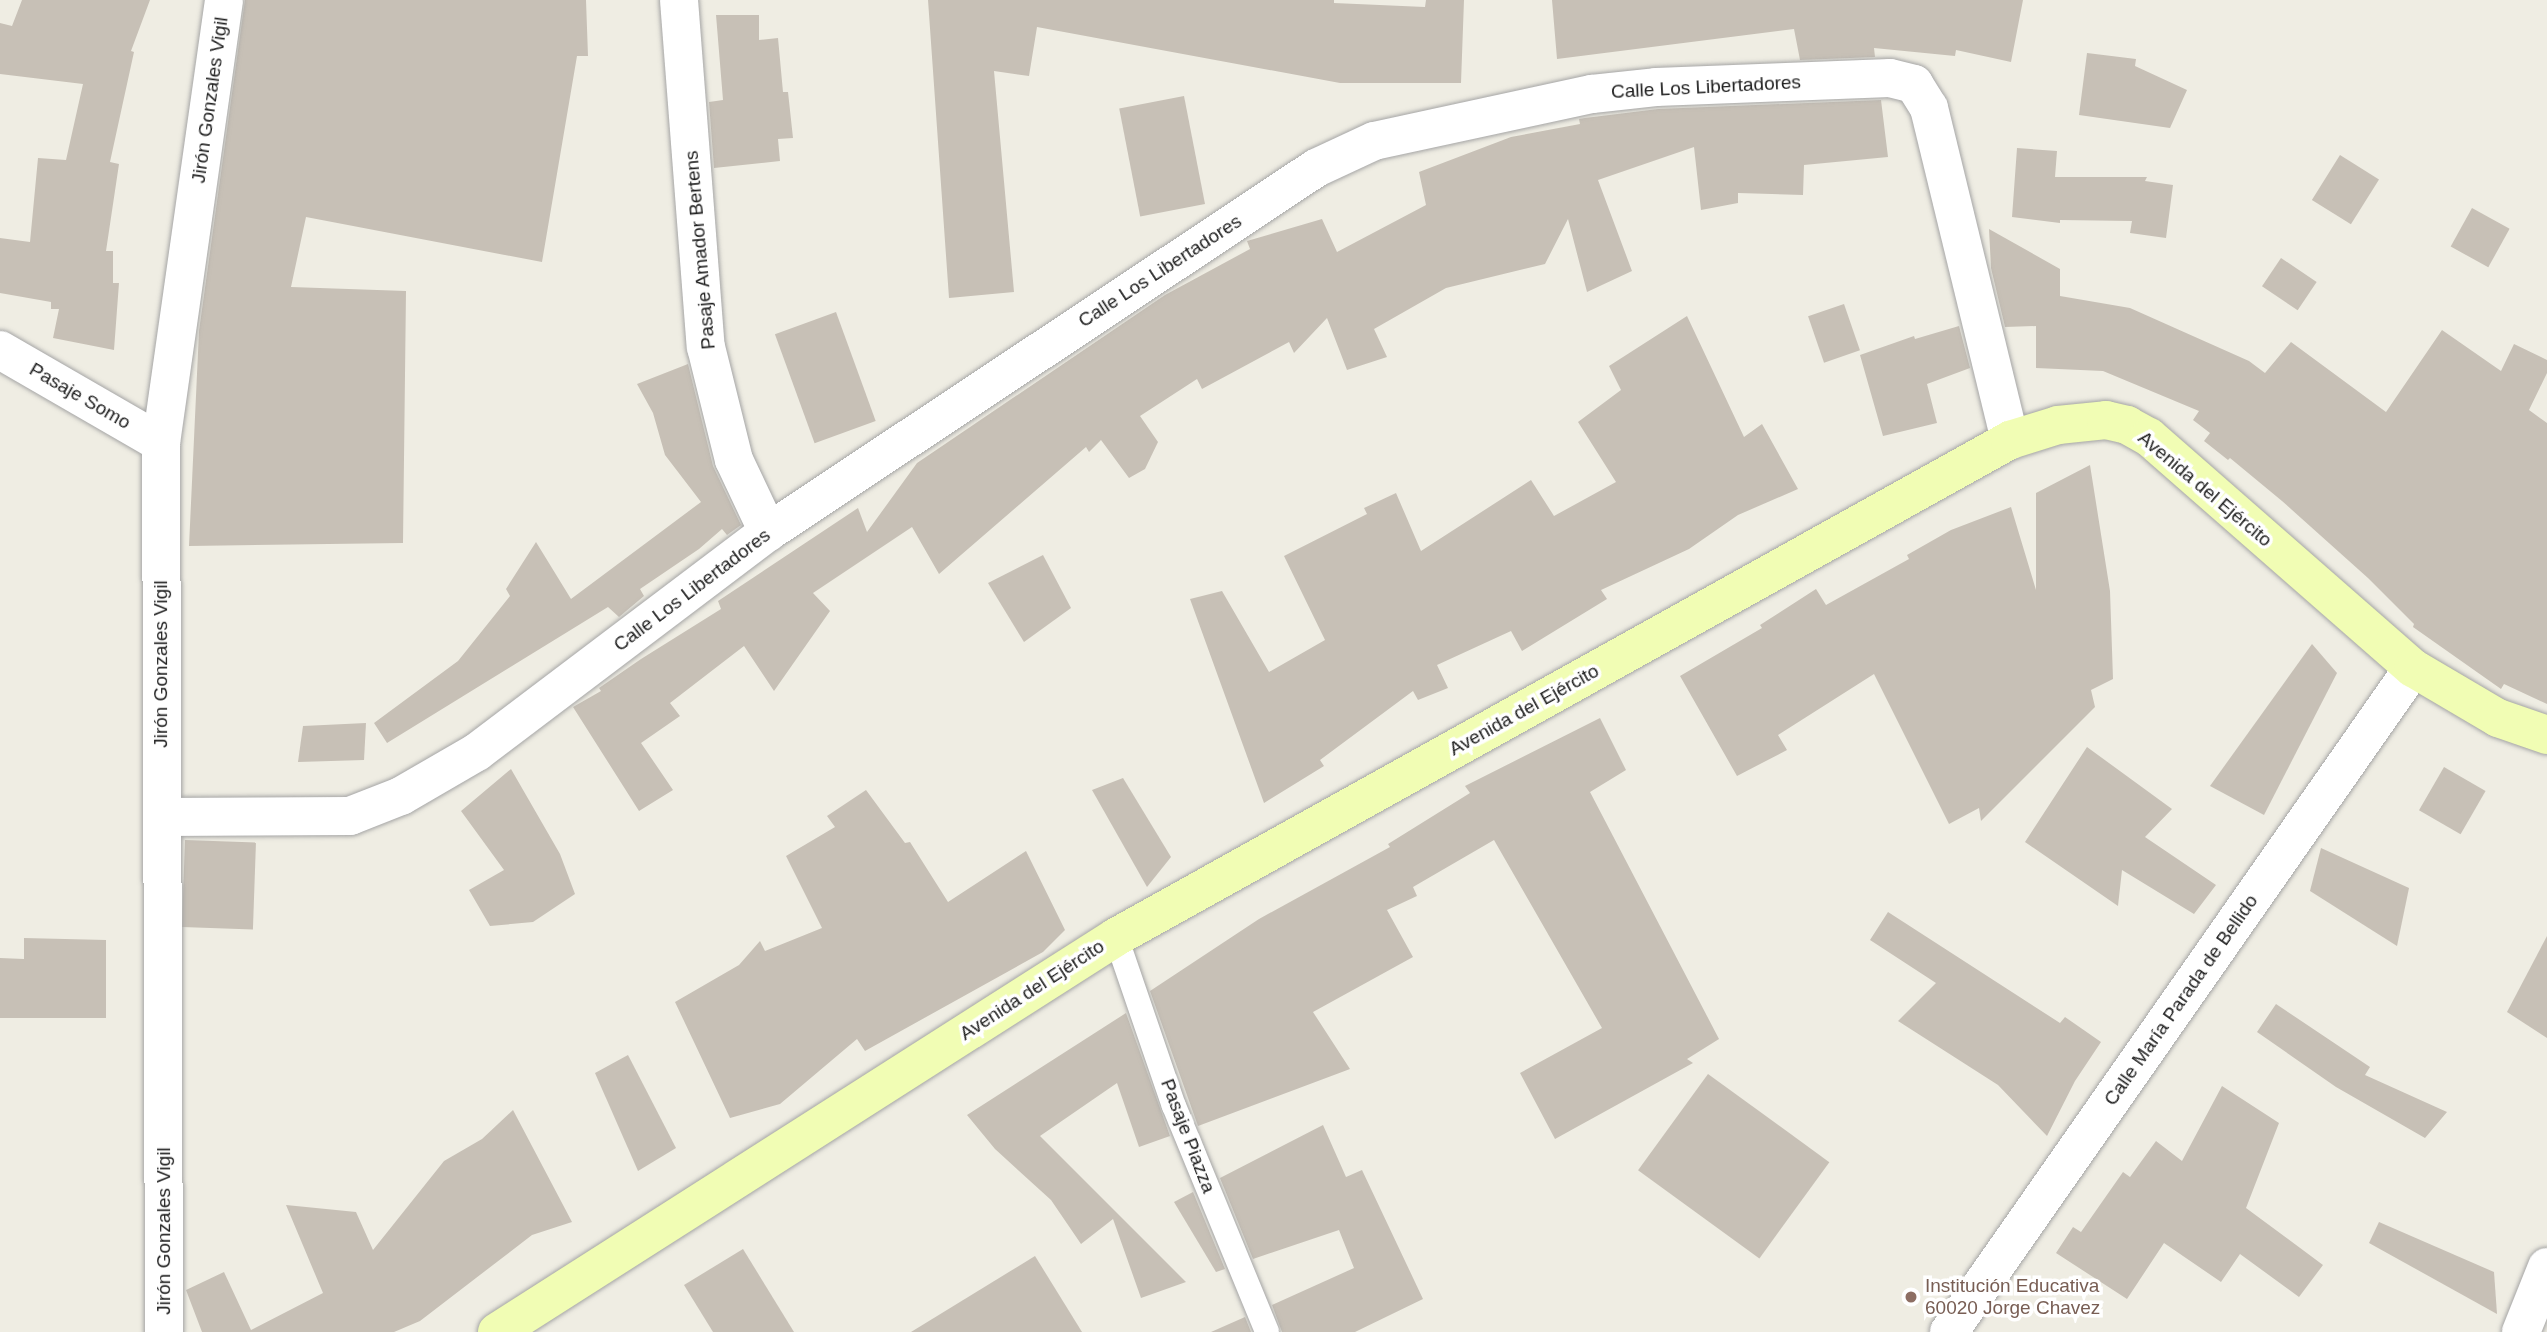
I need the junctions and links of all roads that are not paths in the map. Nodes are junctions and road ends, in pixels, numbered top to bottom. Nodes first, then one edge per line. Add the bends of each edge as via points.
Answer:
1 (224, 0) edge
2 (679, 0) edge
3 (0, 351) edge
4 (2010, 440) junction
5 (161, 443) junction
6 (768, 532) junction
7 (2413, 668) junction
8 (2547, 735) edge
9 (162, 817) junction
10 (1116, 937) junction
11 (2547, 1268) edge
12 (164, 1332) edge
13 (497, 1332) edge
14 (1268, 1332) edge
15 (1949, 1332) edge
16 (2521, 1332) edge

1 - 5 street, Jirón Gonzales Vigil
2 - 6 street, Pasaje Amador Bertens via 706,347 734,460
3 - 5 street, Pasaje Somo
4 - 6 street, Calle Los Libertadores via 1929,108 1914,85 1890,78 1656,87 1592,94 1374,141 1316,168
4 - 7 main road, Avenida del Ejército via 2058,425 2106,420 2149,437
4 - 10 main road, Avenida del Ejército
5 - 9 street, Jirón Gonzales Vigil
6 - 9 street, Calle Los Libertadores via 477,752 401,796 350,816
7 - 8 main road, Avenida del Ejército via 2498,718
7 - 15 street, Calle María Parada de Bellido
9 - 12 street, Jirón Gonzales Vigil
10 - 13 main road, Avenida del Ejército
10 - 14 lane, Pasaje Piazza via 1174,1107
11 - 16 street

